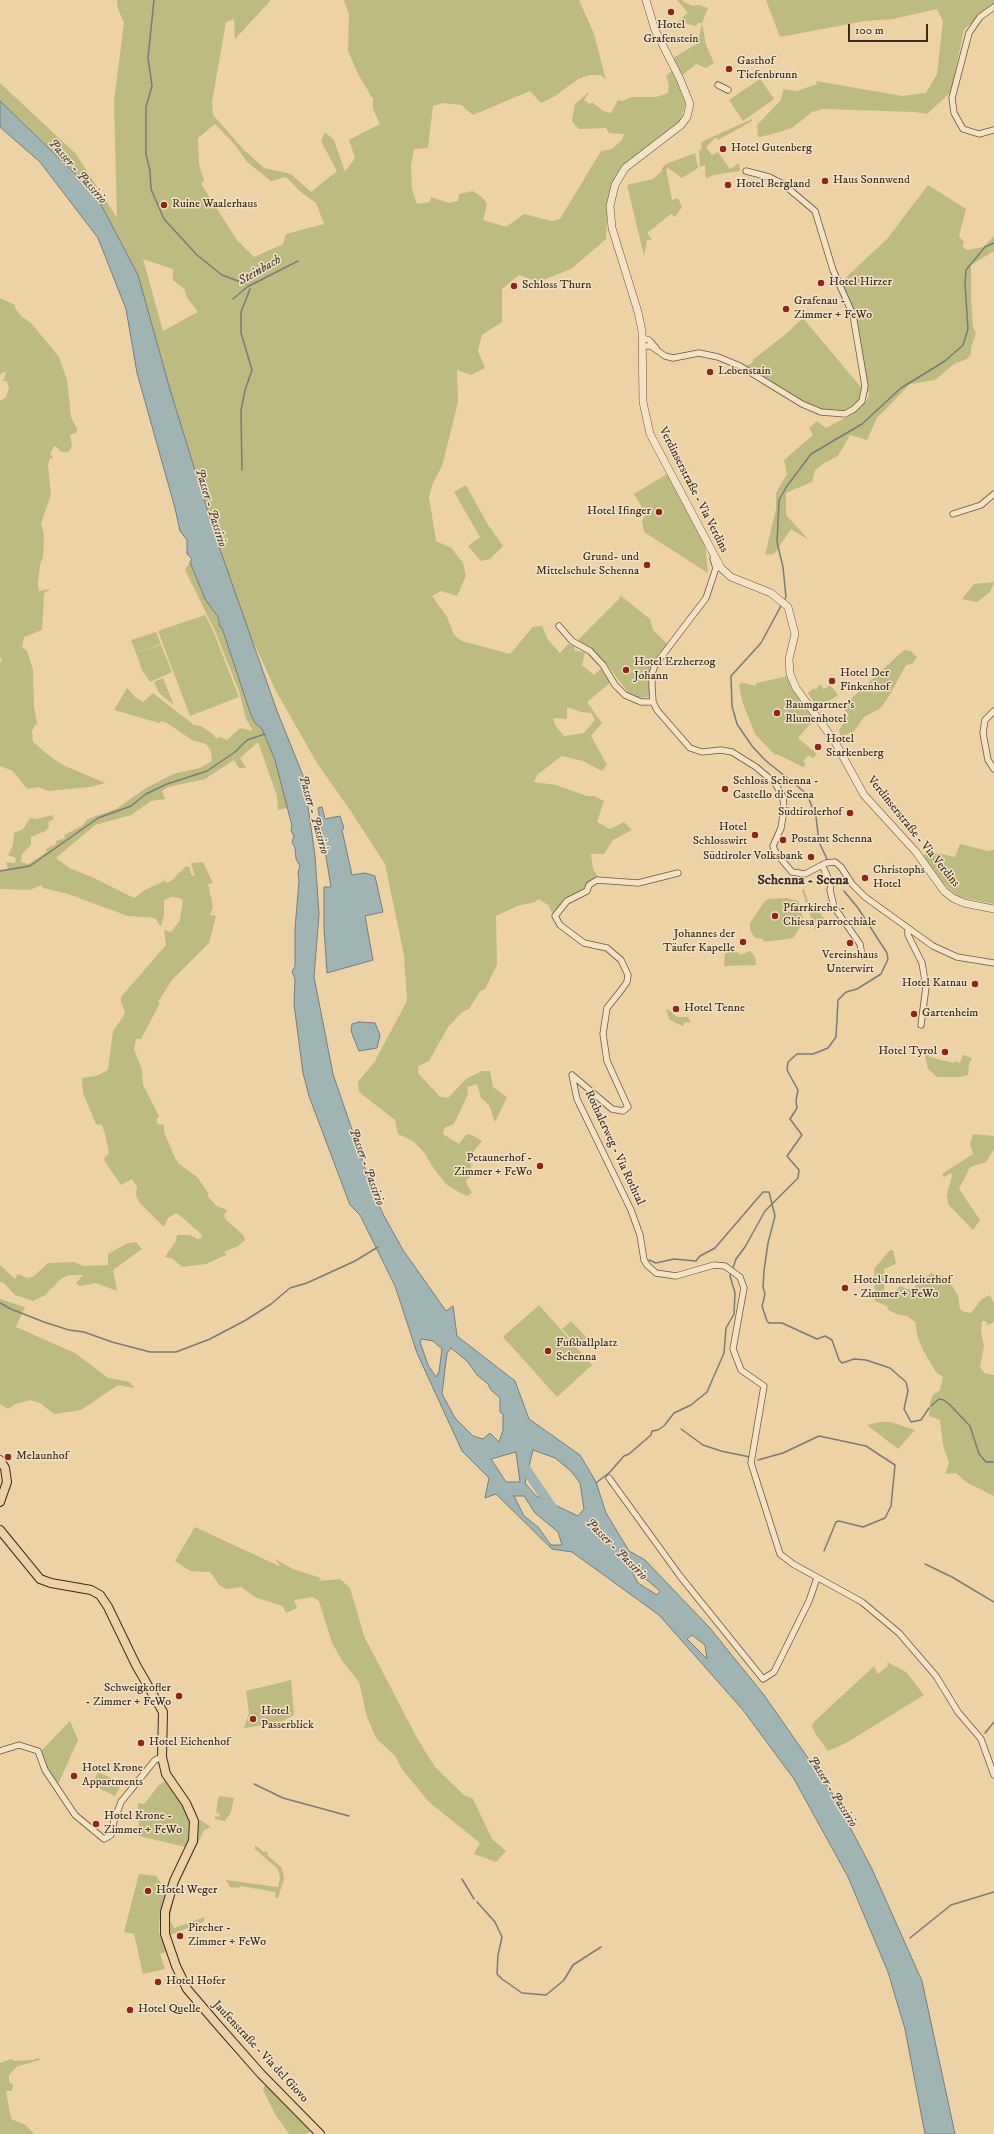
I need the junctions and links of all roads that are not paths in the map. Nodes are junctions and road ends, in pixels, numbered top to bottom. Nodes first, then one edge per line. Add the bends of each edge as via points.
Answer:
1 (646, 0) edge
2 (994, 7) edge
3 (718, 85) dead end
4 (728, 90) dead end
5 (994, 130) edge
6 (746, 171) dead end
7 (642, 338) junction
8 (642, 346) junction
9 (658, 351) junction
10 (994, 494) edge
11 (953, 514) dead end
12 (711, 550) junction
13 (723, 571) junction
14 (712, 578) junction
15 (559, 626) dead end
16 (653, 702) junction
17 (994, 711) edge
18 (994, 769) edge
19 (824, 864) junction
20 (678, 873) dead end
21 (994, 909) edge
22 (908, 928) junction
23 (862, 956) dead end
24 (994, 963) edge
25 (921, 1025) dead end
26 (0, 1460) edge
27 (609, 1478) dead end
28 (0, 1502) edge
29 (0, 1530) edge
30 (817, 1578) junction
31 (0, 1751) edge
32 (162, 1757) junction
33 (994, 1775) edge
34 (318, 2133) edge

1 - 7 street, Verdinserstraße - Via Verdins via 655,30 690,104 687,117 681,125 625,168 615,185 610,206 612,228 638,312
2 - 5 street via 980,17 968,33 952,98 954,113 963,129 979,134
3 - 4 street
6 - 9 street via 783,184 815,211 833,270 853,315 866,386 862,401 845,414 829,414 802,404 740,366 718,357 699,353 673,358
7 - 8 street, Verdinserstraße - Via Verdins
7 - 9 street via 650,341
8 - 9 street via 651,346
8 - 12 street, Verdinserstraße - Via Verdins via 643,402 650,434
10 - 11 street via 981,505
12 - 13 street, Verdinserstraße - Via Verdins
12 - 14 street via 716,568
13 - 14 street
13 - 21 street, Verdinserstraße - Via Verdins via 775,596 786,605 791,614 795,634 788,659 790,674 796,688 835,742 862,791 916,852 944,891 964,903
14 - 16 street via 706,598 655,665 652,674
15 - 16 street via 572,642 590,651 604,665 615,685 625,694 641,702
16 - 19 street via 671,728 690,748 702,752 732,752 758,768 775,783 783,798 784,810 781,828 773,846 792,872 805,874
17 - 18 street via 988,715 983,726 986,752
19 - 22 street via 835,862 839,865 861,893
19 - 23 street via 834,907 860,944
20 - 30 street, Rothalerweg - Via Rothtal via 638,883 597,880 589,885 586,891 567,901 555,916 560,925 584,943 607,948 621,960 628,974 622,989 607,1008 602,1034 607,1061 628,1107 623,1111 612,1109 572,1076 580,1105 631,1210 647,1265 656,1273 676,1276 714,1265 730,1269 740,1277 744,1288 733,1349 741,1370 764,1386 752,1468 780,1554
22 - 24 street via 945,953 957,958
22 - 25 street via 908,935 922,963 926,987
26 - 28 main road via 7,1478
27 - 30 street via 680,1576 763,1679 774,1672 809,1601
29 - 32 main road, Jaufenstraße - Via del Giovo via 40,1579 51,1584 91,1590 104,1599 136,1665 163,1712
30 - 33 street via 862,1602 902,1636 936,1676 958,1712 981,1739
31 - 32 street via 19,1744 38,1751 45,1770 75,1815 104,1839 111,1835 121,1802 155,1760
32 - 34 main road, Jaufenstraße - Via del Giovo via 168,1779 186,1803 194,1821 193,1841 174,1881 165,1912 165,1934 176,1966 187,1989 261,2074

